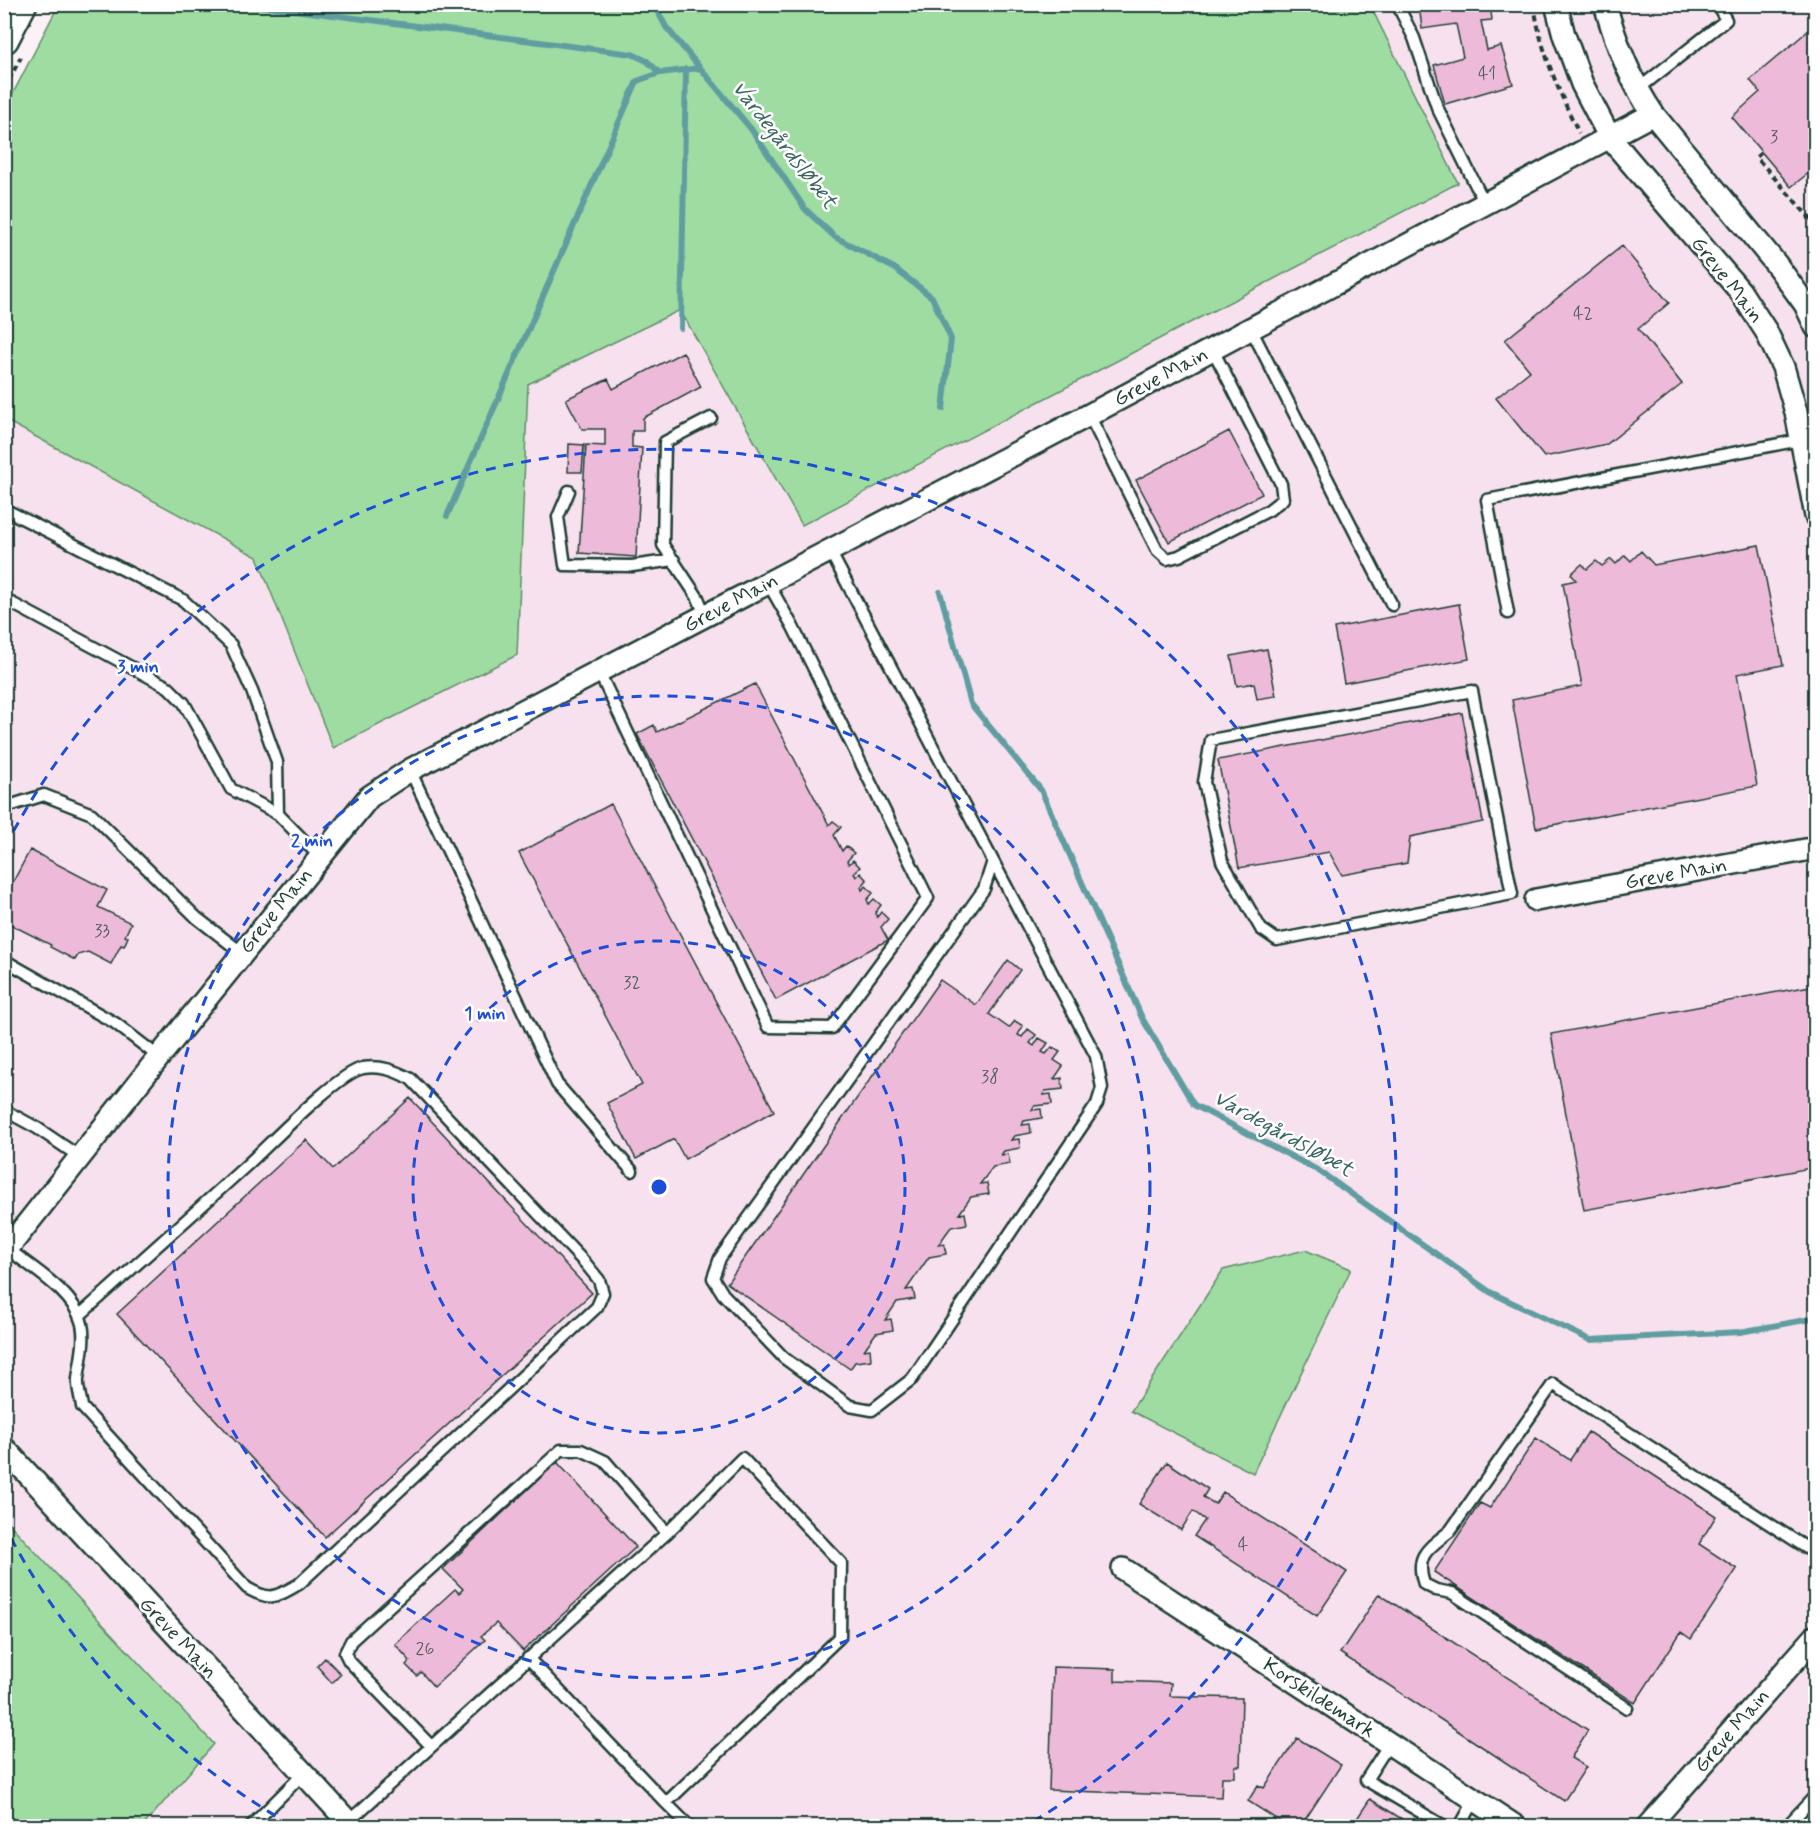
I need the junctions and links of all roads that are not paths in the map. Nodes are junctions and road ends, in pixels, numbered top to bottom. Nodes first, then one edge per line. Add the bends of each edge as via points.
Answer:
1 (22, 4) edge
2 (1397, 4) edge
3 (1556, 4) edge
4 (1605, 4) edge
5 (1717, 4) edge
6 (4, 39) edge
7 (1637, 90) junction
8 (1653, 114) junction
9 (1610, 138) junction
10 (1485, 204) junction
11 (1810, 300) edge
12 (1815, 327) edge
13 (1251, 329) junction
14 (1213, 350) junction
15 (1089, 415) junction
16 (711, 418) dead end
17 (1808, 439) edge
18 (569, 492) dead end
19 (4, 509) edge
20 (1815, 516) edge
21 (830, 551) junction
22 (674, 560) junction
23 (768, 584) junction
24 (4, 598) edge
25 (1392, 605) dead end
26 (1508, 613) dead end
27 (706, 617) junction
28 (599, 672) junction
29 (410, 770) junction
30 (4, 811) edge
31 (278, 814) junction
32 (1815, 848) edge
33 (320, 857) junction
34 (993, 861) junction
35 (1524, 897) junction
36 (242, 953) junction
37 (4, 960) edge
38 (159, 1057) junction
39 (4, 1110) edge
40 (80, 1157) junction
41 (632, 1171) dead end
42 (6, 1251) edge
43 (79, 1316) junction
44 (4, 1448) edge
45 (667, 1533) junction
46 (1815, 1554) edge
47 (1123, 1569) dead end
48 (1815, 1636) edge
49 (528, 1658) junction
50 (1627, 1708) dead end
51 (1389, 1744) junction
52 (431, 1746) junction
53 (303, 1774) junction
54 (1815, 1795) edge
55 (1474, 1800) junction
56 (666, 1803) junction
57 (350, 1824) edge
58 (251, 1827) edge
59 (689, 1827) edge
60 (1444, 1827) edge
61 (1460, 1827) edge
62 (1515, 1827) edge
63 (1648, 1827) edge
64 (1787, 1827) edge

1 - 6 street
2 - 10 lane via 1414,38 1437,107
3 - 9 street, Greve Main via 1582,84
4 - 7 street via 1615,40
5 - 7 lane via 1726,20
7 - 8 street
8 - 9 street, Greve Main
8 - 11 street
9 - 10 street, Greve Main
9 - 17 street, Greve Main via 1740,291 1783,367
10 - 13 street, Greve Main
11 - 12 street
13 - 14 street, Greve Main
13 - 25 lane
14 - 15 street, Greve Main
14 - 15 lane via 1281,484 1282,499 1269,510 1167,559 1157,550
15 - 21 street, Greve Main
16 - 22 lane via 665,442 663,545
17 - 20 street, Greve Main
17 - 26 lane via 1487,500
18 - 22 lane via 558,517 565,565 632,566
19 - 31 lane via 183,600 231,645 277,762
21 - 23 street, Greve Main
21 - 34 lane
22 - 27 lane
23 - 27 street, Greve Main
23 - 28 lane via 928,898 832,1028 768,1027
24 - 31 lane via 168,687 184,703 231,789
27 - 28 street, Greve Main
28 - 29 street, Greve Main
29 - 33 street, Greve Main via 369,797
29 - 41 lane via 556,1084
30 - 36 lane via 44,795 92,814 197,918
31 - 33 lane
32 - 35 street, Greve Main
33 - 36 street, Greve Main
34 - 34 lane via 984,889 720,1258 713,1278 723,1294 784,1358 850,1406 872,1410 912,1379 1097,1104 1102,1088 1096,1056
35 - 35 lane via 1472,691 1212,740 1204,782 1222,861 1261,928 1277,940
36 - 38 street, Greve Main
37 - 38 lane via 115,1023
38 - 40 street, Greve Main
39 - 40 lane
40 - 42 street, Greve Main
42 - 43 lane via 52,1283 74,1305
43 - 43 lane via 82,1351 78,1382 82,1407 247,1588 261,1596 277,1596 299,1584 597,1307 603,1293 599,1280 586,1264 411,1079 380,1067 363,1068 347,1075
44 - 53 street, Greve Main
45 - 49 lane
45 - 52 lane via 605,1461 581,1450 561,1450 351,1641 345,1653
45 - 56 lane via 742,1458 841,1563 840,1637
46 - 50 lane via 1553,1384 1450,1532 1421,1558 1419,1570 1424,1584 1452,1593
47 - 51 street, Korskildemark
48 - 63 street, Greve Main
49 - 52 lane
49 - 56 lane
51 - 55 street, Korskildemark
51 - 60 lane via 1366,1780
52 - 57 lane
53 - 57 street, Greve Main
53 - 58 lane
54 - 64 lane
55 - 61 lane
55 - 62 street, Korskildemark
56 - 59 lane

